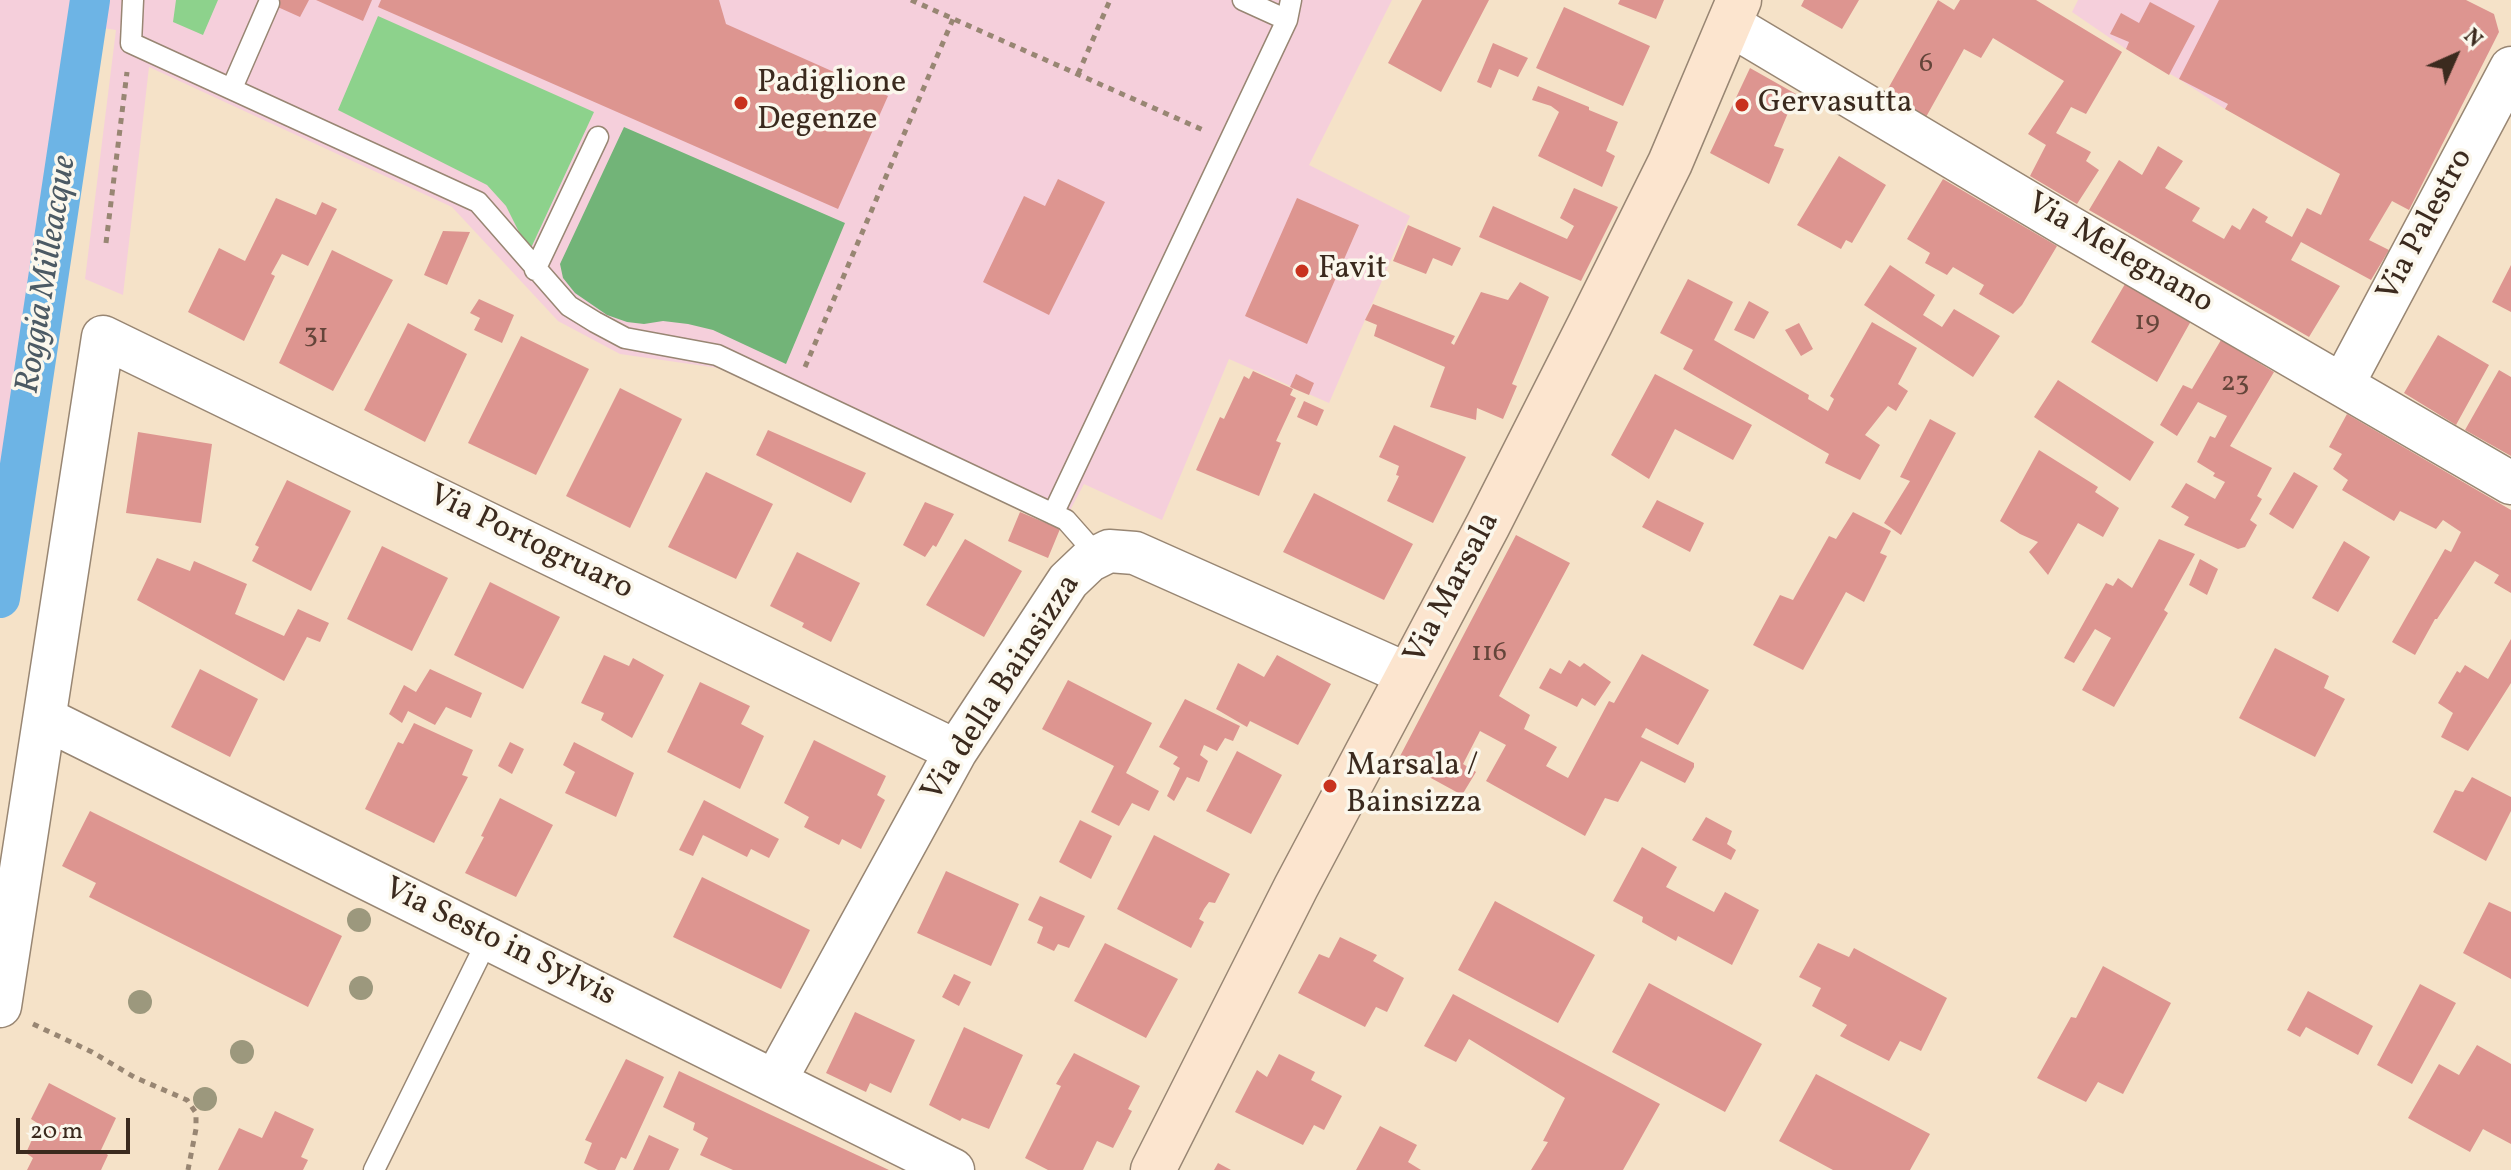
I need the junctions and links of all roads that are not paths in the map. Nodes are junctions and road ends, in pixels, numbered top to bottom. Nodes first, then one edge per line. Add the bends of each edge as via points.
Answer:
1 (133, 0) edge
2 (1243, 0) edge
3 (269, 3) dead end
4 (1289, 10) edge
5 (1734, 12) edge
6 (2511, 68) edge
7 (232, 88) junction
8 (598, 137) dead end
9 (535, 270) junction
10 (2343, 384) junction
11 (2511, 483) edge
12 (1053, 514) junction
13 (1097, 555) junction
14 (1409, 675) junction
15 (46, 719) junction
16 (956, 751) junction
17 (488, 939) junction
18 (0, 1006) edge
19 (775, 1081) junction
20 (374, 1170) edge
21 (953, 1170) edge
22 (1153, 1170) edge

1 - 7 lane via 131,43
2 - 4 lane
3 - 7 lane
4 - 12 lane
5 - 10 street, Via Melegnano via 2053,217
5 - 14 street, Via Marsala via 1670,163
6 - 10 street, Via Palestro
7 - 9 lane via 478,202
8 - 9 lane
9 - 12 lane via 569,306 625,338 717,355
10 - 11 street, Via Melegnano
12 - 13 lane via 1066,520
13 - 14 street, Via della Bainsizza via 1135,553
13 - 16 street, Via della Bainsizza via 1068,581
14 - 22 street, Via Marsala
15 - 16 street, Via Portogruaro via 103,337
15 - 17 street, Via Sesto in Sylvis
15 - 18 street
16 - 19 street, Via della Bainsizza
17 - 19 street, Via Sesto in Sylvis
17 - 20 lane
19 - 21 street, Via Sesto in Sylvis

